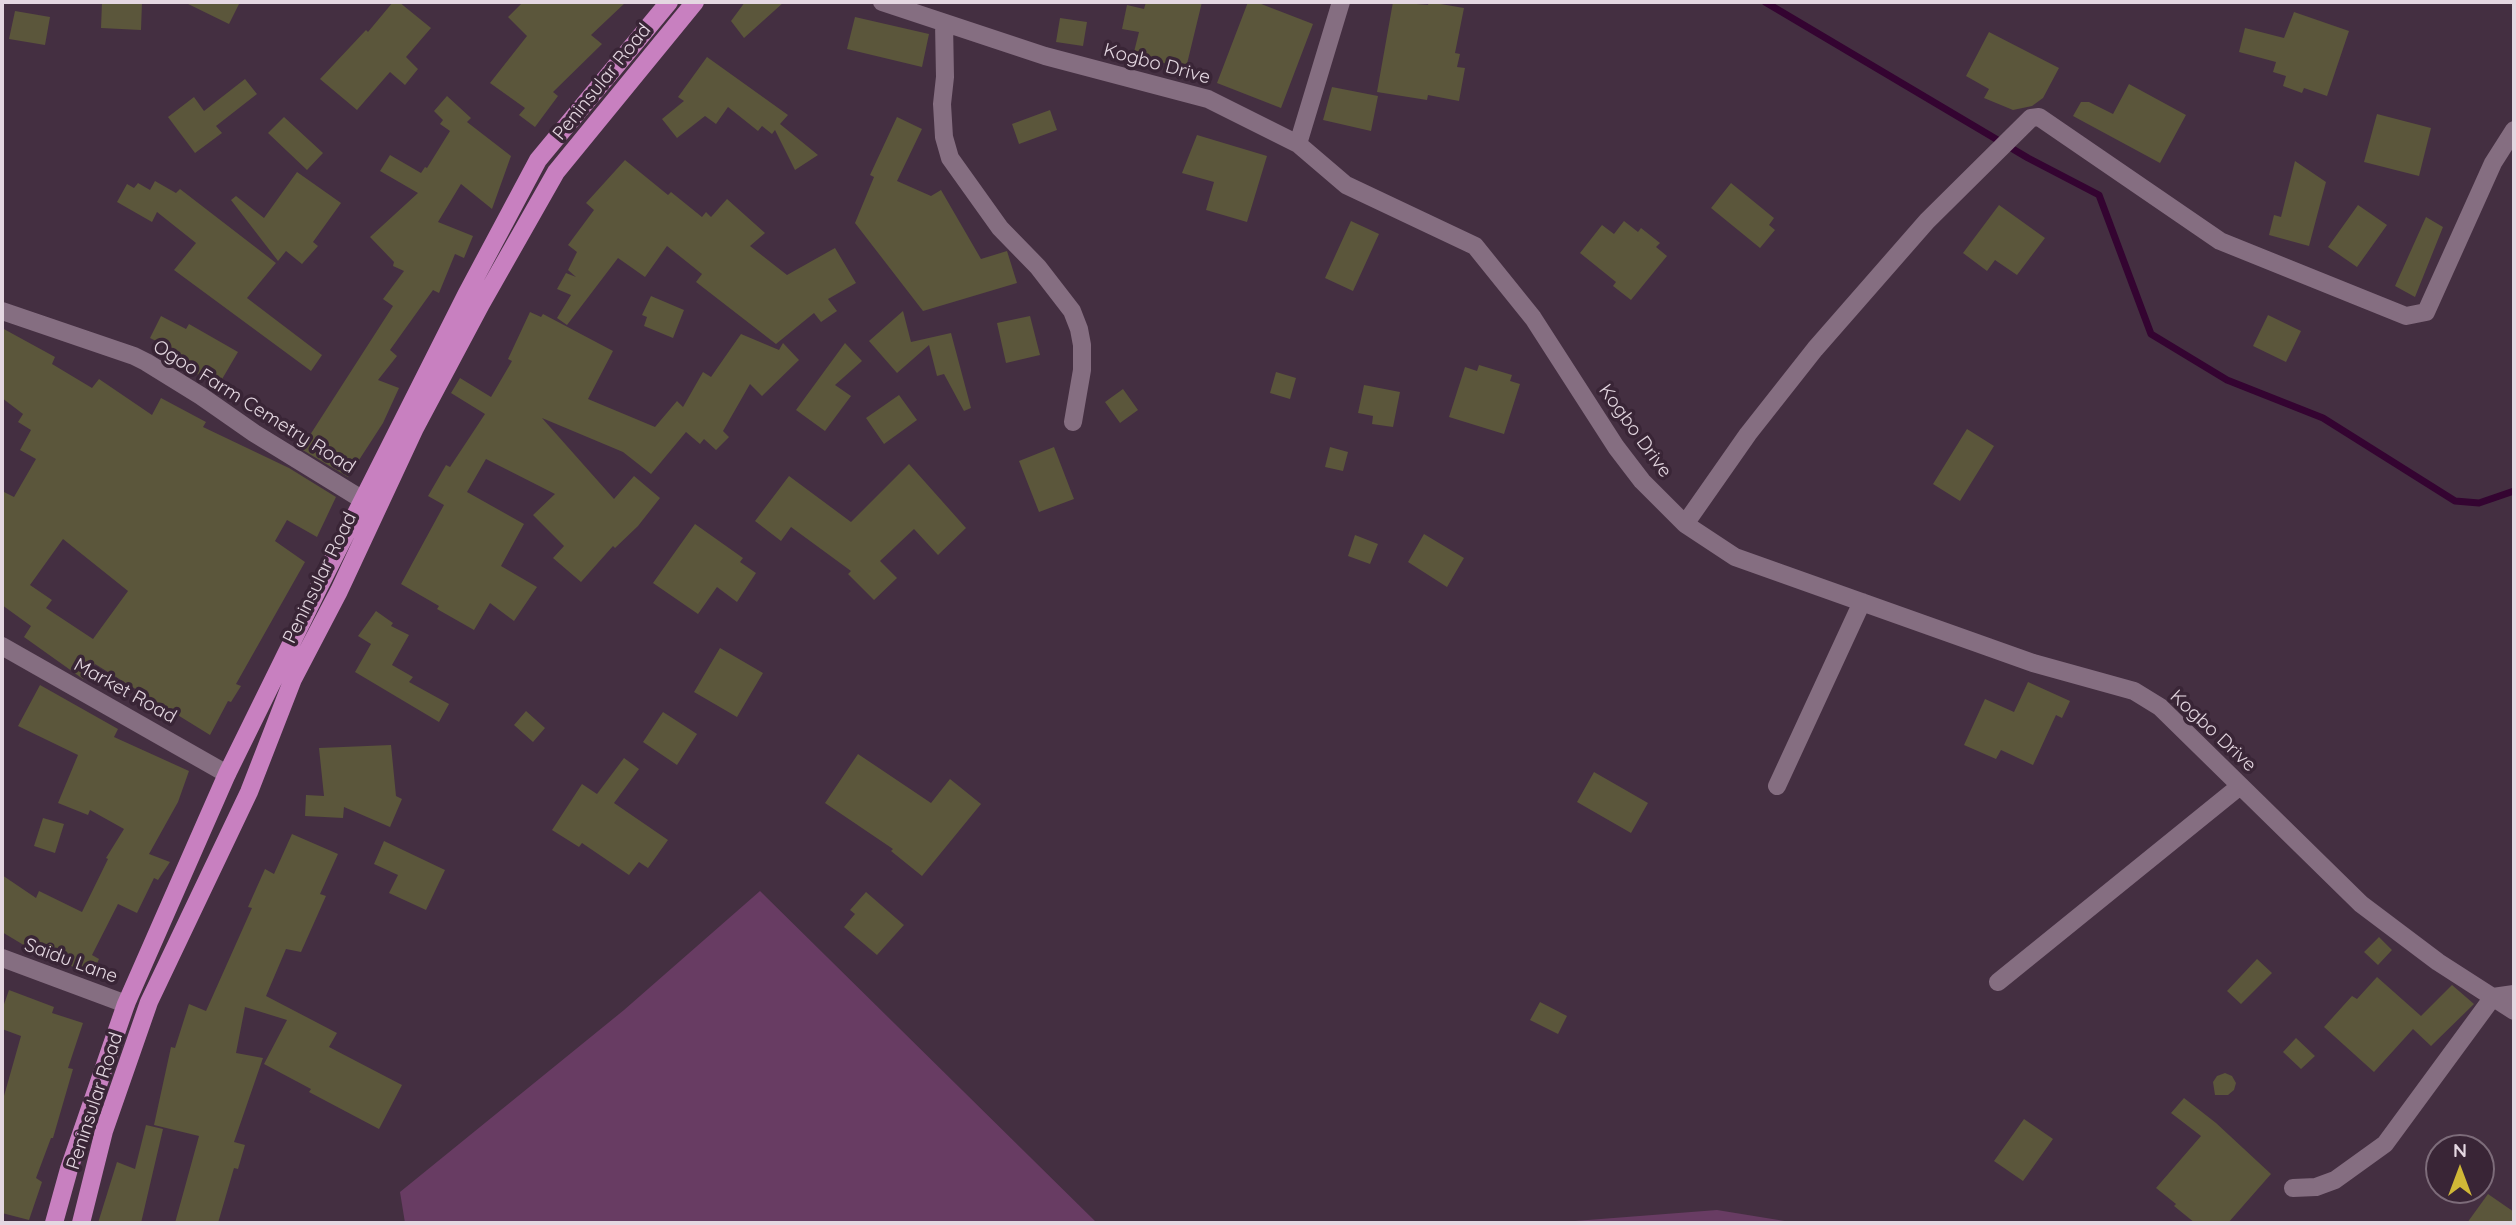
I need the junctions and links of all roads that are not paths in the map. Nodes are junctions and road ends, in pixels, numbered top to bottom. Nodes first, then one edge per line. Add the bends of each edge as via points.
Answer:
1 (669, 2) edge
2 (695, 2) edge
3 (882, 2) edge
4 (1341, 2) edge
5 (944, 23) junction
6 (2514, 130) edge
7 (1298, 144) junction
8 (2, 311) edge
9 (1073, 422) dead end
10 (363, 500) junction
11 (1685, 524) junction
12 (1862, 602) junction
13 (2, 646) edge
14 (227, 774) junction
15 (1777, 786) dead end
16 (2240, 786) junction
17 (2, 958) edge
18 (1998, 982) dead end
19 (2514, 994) edge
20 (2493, 996) junction
21 (125, 1004) junction
22 (2514, 1010) edge
23 (2293, 1188) dead end
24 (54, 1223) edge
25 (80, 1223) edge

1 - 10 main road, Peninsular Road via 538,160
2 - 25 main road, Peninsular Road via 556,172 415,428 293,679 249,792 149,1002 104,1131
3 - 5 street, Kogbo Drive
4 - 7 street
5 - 7 street, Kogbo Drive via 1045,56 1208,99
5 - 9 street via 942,104 950,158 1000,228 1072,311 1082,345
6 - 11 street via 2493,163 2426,312 2406,316 2220,241 2039,117 2031,118 1927,221 1815,349
7 - 11 street, Kogbo Drive via 1346,185 1475,246 1533,318 1616,447
8 - 10 street, Ogoo Farm Cemetry Road via 146,362
10 - 14 main road, Peninsular Road
11 - 12 street, Kogbo Drive via 1735,557
12 - 15 street
12 - 16 street, Kogbo Drive via 2033,663 2134,691 2160,707
13 - 14 street, Market Road
14 - 21 main road, Peninsular Road
16 - 18 street
16 - 20 street, Kogbo Drive via 2361,904 2438,962
17 - 21 street, Saidu Lane
19 - 20 street
20 - 22 street, Kogbo Drive
20 - 23 street via 2385,1144 2335,1180
21 - 24 main road, Peninsular Road

